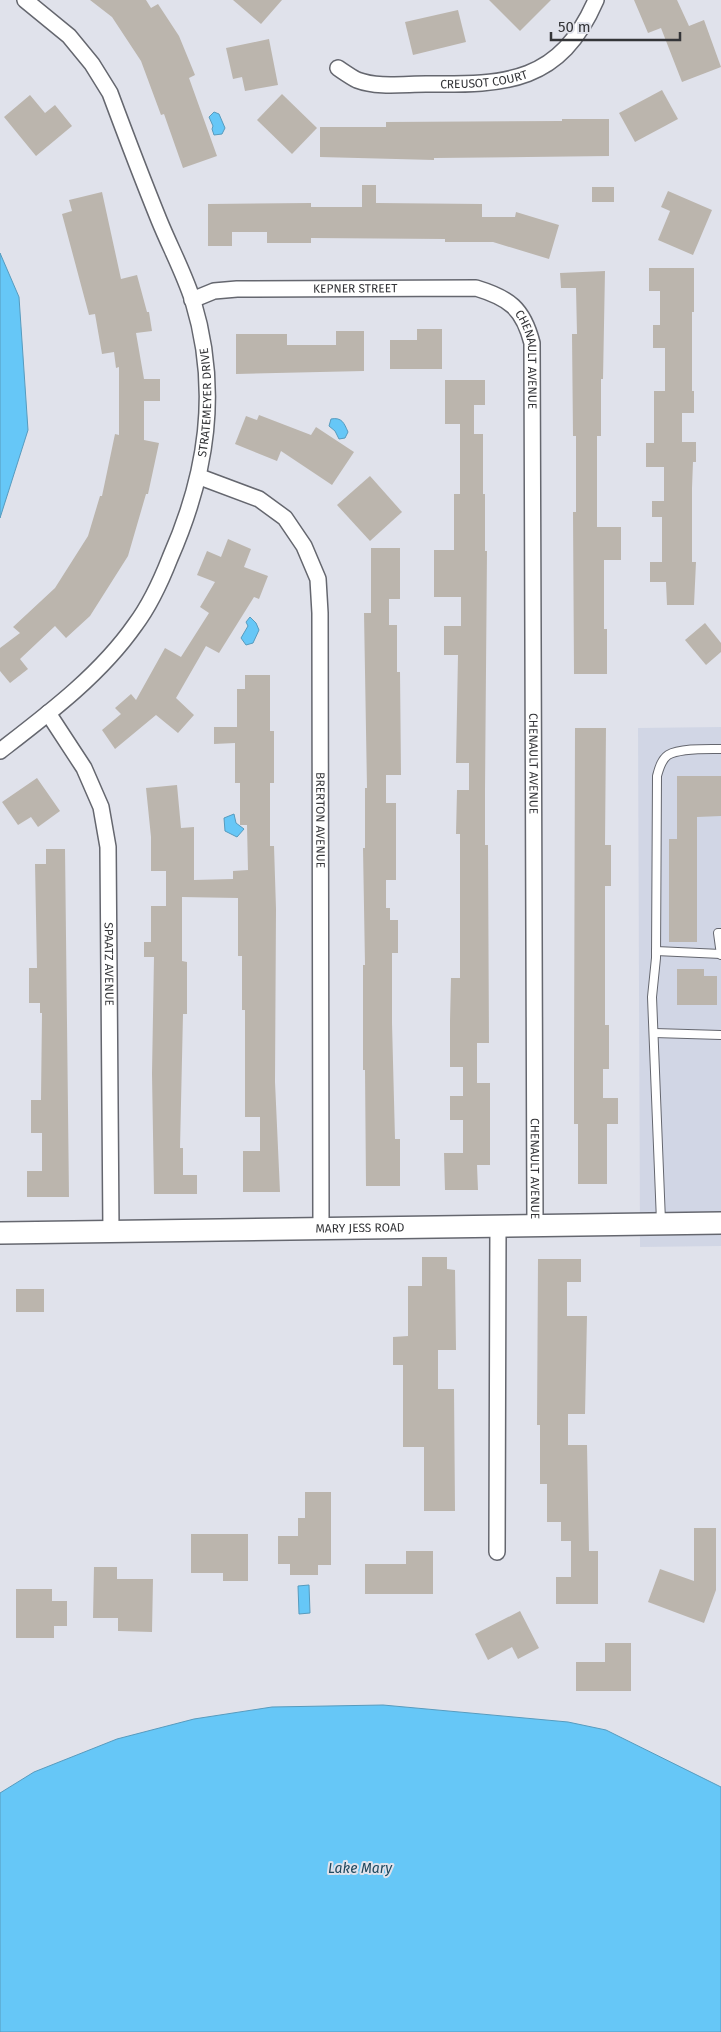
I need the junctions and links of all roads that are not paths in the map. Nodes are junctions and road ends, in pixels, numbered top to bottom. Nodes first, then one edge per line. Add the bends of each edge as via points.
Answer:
1 (24, 0) edge
2 (596, 0) edge
3 (338, 68) dead end
4 (192, 300) junction
5 (515, 306) joint
6 (200, 476) junction
7 (48, 713) junction
8 (721, 749) edge
9 (0, 751) edge
10 (721, 933) edge
11 (656, 951) junction
12 (721, 954) edge
13 (654, 1033) junction
14 (721, 1035) edge
15 (721, 1223) edge
16 (662, 1224) junction
17 (535, 1225) junction
18 (498, 1226) junction
19 (321, 1228) junction
20 (111, 1231) junction
21 (0, 1233) edge
22 (497, 1552) dead end

1 - 4 street, STRATEMEYER DRIVE via 69,36 110,93
2 - 3 street, CREUSOT COURT via 571,45 546,65 496,83 378,84 358,80
4 - 5 street, KEPNER STREET via 214,291 237,289 476,288 495,294
4 - 6 street, STRATEMEYER DRIVE via 204,349 207,388
5 - 17 street, CHENAULT AVENUE via 528,326 532,342
6 - 7 street, STRATEMEYER DRIVE via 161,580 136,625 102,664
6 - 19 street, BRERTON AVENUE via 259,499 285,518 304,546 318,579
7 - 9 street, STRATEMEYER DRIVE
7 - 20 street, SPAATZ AVENUE via 84,768 101,807 108,847
8 - 11 lane via 695,749 668,755 660,765 657,776
10 - 12 lane via 718,933
11 - 12 lane
11 - 13 lane via 652,997
13 - 14 lane
13 - 16 lane
15 - 16 street, MARY JESS ROAD
16 - 17 street, MARY JESS ROAD
17 - 18 street, MARY JESS ROAD
18 - 19 street, MARY JESS ROAD
18 - 22 street
19 - 20 street, MARY JESS ROAD
20 - 21 street, MARY JESS ROAD

